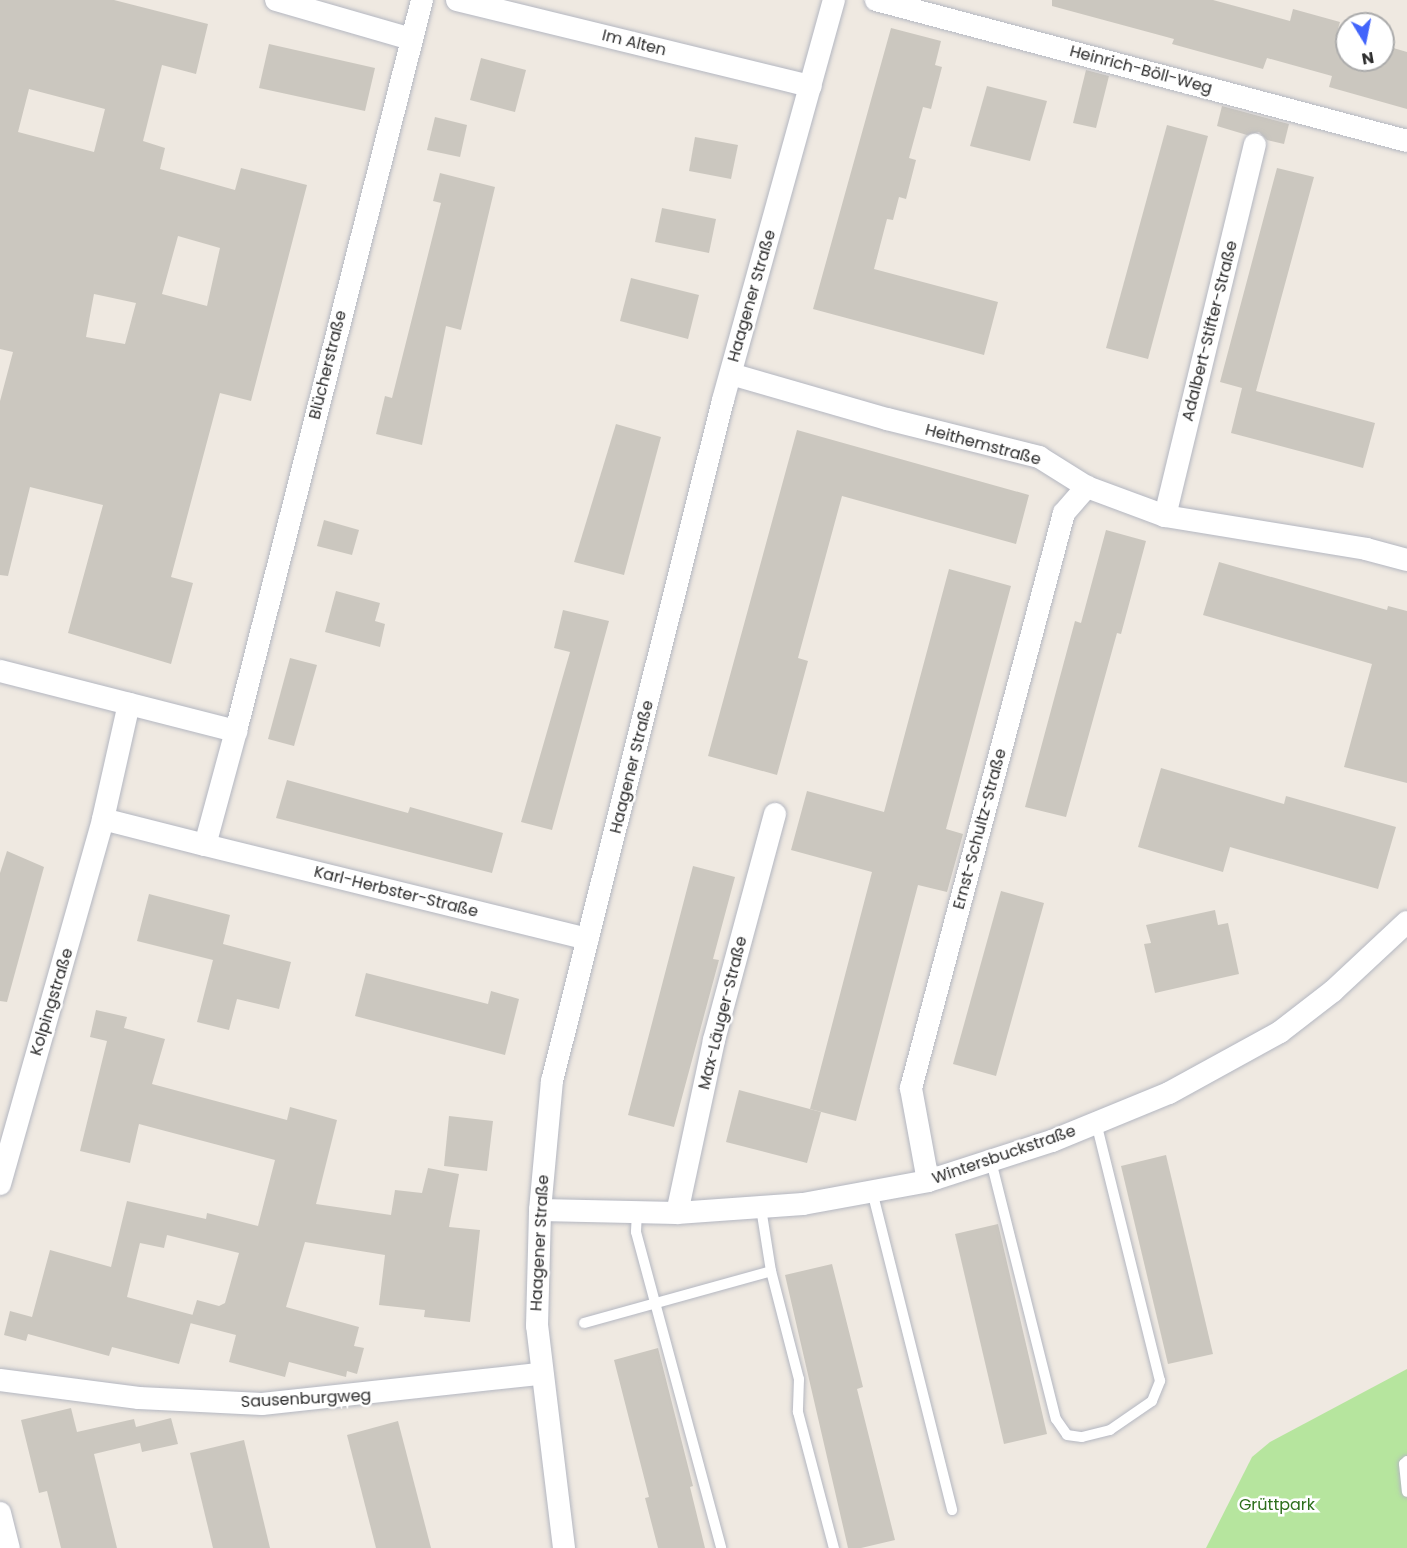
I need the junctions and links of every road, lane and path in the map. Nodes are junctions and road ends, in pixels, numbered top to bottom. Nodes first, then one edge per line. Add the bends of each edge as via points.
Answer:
1 (276, 0) edge
2 (422, 0) edge
3 (458, 0) edge
4 (834, 0) edge
5 (876, 0) edge
6 (411, 39) junction
7 (811, 86) junction
8 (1407, 141) edge
9 (1255, 145) dead end
10 (731, 374) junction
11 (1087, 487) junction
12 (1165, 516) junction
13 (1407, 560) edge
14 (0, 671) edge
15 (129, 704) junction
16 (236, 731) junction
17 (775, 814) dead end
18 (104, 819) junction
19 (205, 845) junction
20 (1407, 922) edge
21 (588, 939) junction
22 (1096, 1123) junction
23 (991, 1161) junction
24 (928, 1181) junction
25 (0, 1184) edge
26 (872, 1191) junction
27 (761, 1208) junction
28 (540, 1210) junction
29 (637, 1212) junction
30 (677, 1213) junction
31 (771, 1271) junction
32 (656, 1302) junction
33 (584, 1323) dead end
34 (540, 1374) junction
35 (0, 1380) edge
36 (1407, 1461) edge
37 (1407, 1491) edge
38 (952, 1510) dead end
39 (0, 1513) edge
40 (9, 1548) edge
41 (564, 1548) edge
42 (721, 1548) edge
43 (834, 1548) edge

1 - 6 street
2 - 6 street, Blücherstraße
3 - 7 street, Im Alten
4 - 7 street, Haagener Straße
5 - 8 street, Heinrich-Böll-Weg
6 - 16 street, Blücherstraße
7 - 10 street, Haagener Straße
9 - 12 street, Adalbert-Stifter-Straße
10 - 11 street, Heithemstraße via 1039,457
10 - 21 street, Haagener Straße
11 - 12 street, Heithemstraße
11 - 24 street, Ernst-Schultz-Straße via 1064,513 911,1088
12 - 13 street, Heithemstraße via 1366,549
14 - 15 street
15 - 16 street
15 - 18 street, Kolpingstraße
16 - 19 street, Blücherstraße
17 - 30 street, Max-Läuger-Straße via 714,1040
18 - 19 street, Karl-Herbster-Straße
18 - 25 street, Kolpingstraße
19 - 21 street, Karl-Herbster-Straße
20 - 22 street, Wintersbuckstraße via 1333,991 1280,1032 1169,1093
21 - 28 street, Haagener Straße via 552,1081
22 - 23 street, Wintersbuckstraße
22 - 23 lane via 1160,1382 1152,1401 1110,1430 1082,1437 1067,1435 1056,1419
23 - 24 street, Wintersbuckstraße
24 - 26 street, Wintersbuckstraße
26 - 27 street, Wintersbuckstraße
26 - 38 lane
27 - 30 street, Wintersbuckstraße
27 - 31 lane
28 - 29 street, Wintersbuckstraße
28 - 34 street, Haagener Straße via 536,1281
29 - 30 street, Wintersbuckstraße
29 - 32 lane via 636,1232
31 - 32 lane
31 - 43 lane via 799,1379 798,1412
32 - 33 lane
32 - 42 lane
34 - 35 street, Sausenburgweg via 262,1404 140,1398
34 - 41 street, Haagener Straße
36 - 37 lane
39 - 40 street

